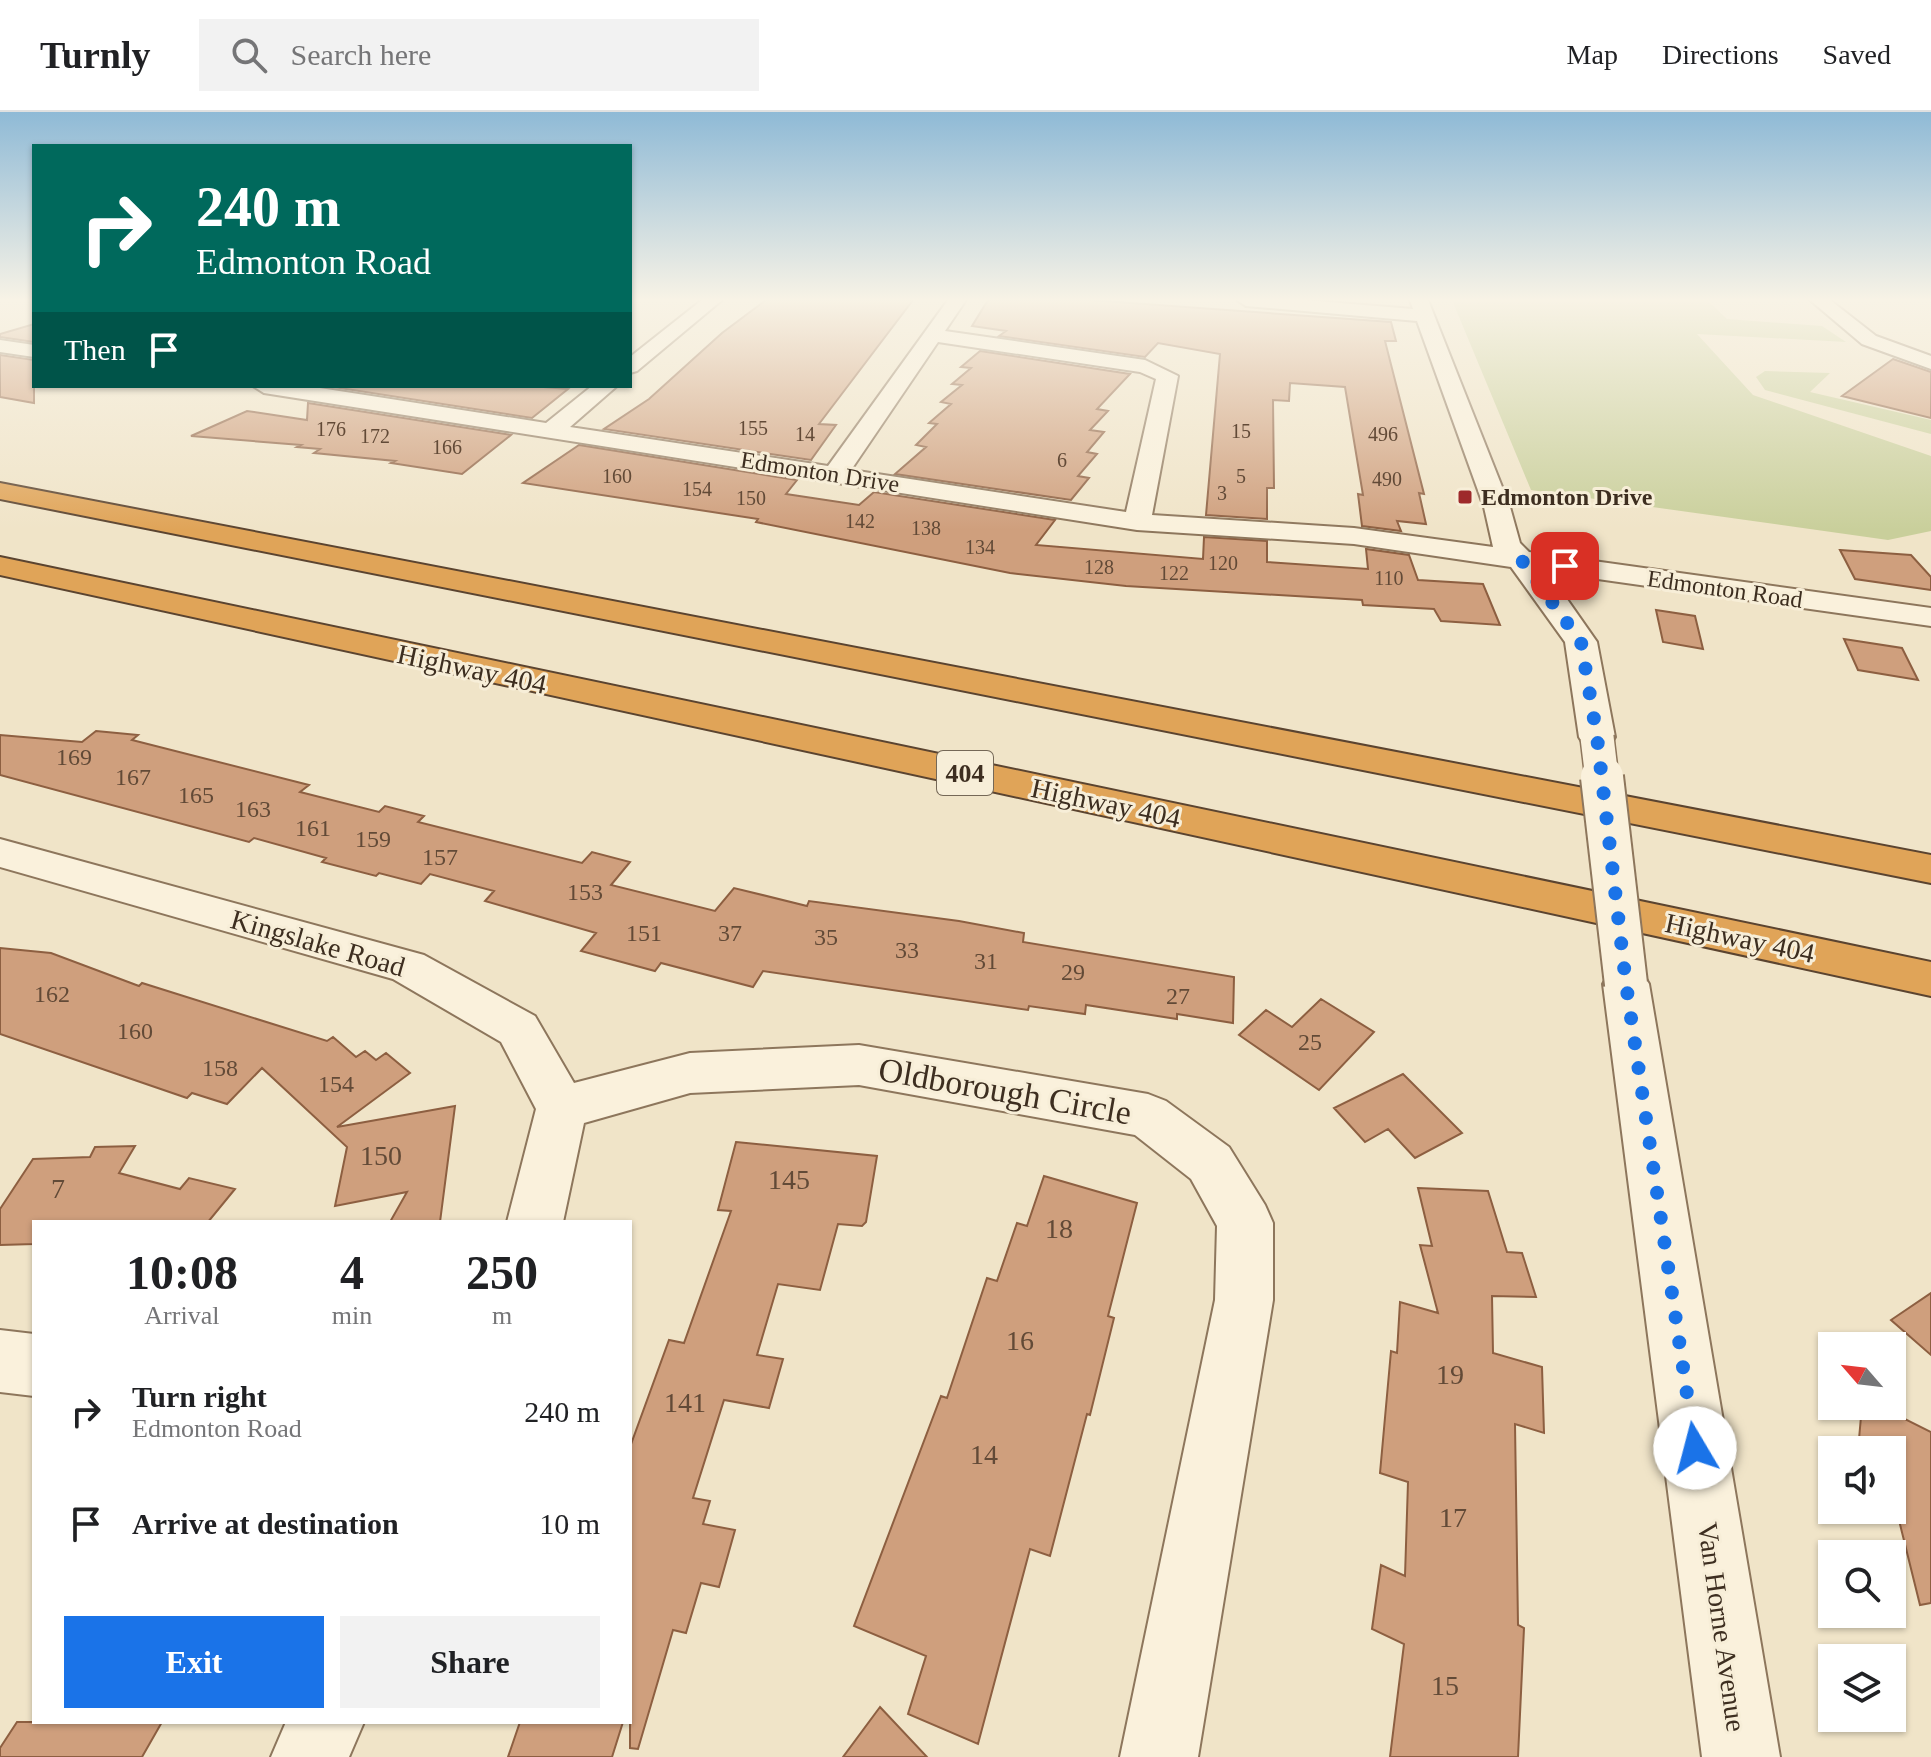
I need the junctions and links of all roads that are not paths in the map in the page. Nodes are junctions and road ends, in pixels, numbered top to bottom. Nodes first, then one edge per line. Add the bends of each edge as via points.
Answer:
1 (903, 377) edge
2 (1167, 377) edge
3 (1447, 377) edge
4 (277, 388) edge
5 (604, 388) edge
6 (552, 430) junction
7 (835, 474) junction
8 (0, 491) edge
9 (1137, 522) junction
10 (1520, 558) junction
11 (0, 566) edge
12 (1931, 617) edge
13 (0, 853) edge
14 (1931, 869) edge
15 (1931, 979) edge
16 (562, 1108) junction
17 (535, 1220) edge
18 (0, 1361) edge
19 (32, 1365) edge
20 (325, 1724) edge
21 (310, 1757) edge
22 (1159, 1757) edge
23 (1741, 1757) edge

1 - 7 street
2 - 9 street
3 - 10 street, Van Horne Avenue via 1497,507 1506,545
4 - 6 street, Edmonton Drive
5 - 6 street
6 - 7 street, Edmonton Drive
7 - 9 street, Edmonton Drive
8 - 14 highway
9 - 10 street, Edmonton Drive via 1354,536
10 - 12 street, Edmonton Road
10 - 23 street, Van Horne Avenue, bridge via 1581,642 1626,984
11 - 15 highway, Highway 404 / 404
13 - 16 street, Kingslake Road via 408,967 518,1029
16 - 17 street
16 - 22 street, Oldborough Circle via 690,1073 859,1065 1148,1116 1210,1163 1245,1223 1244,1300
18 - 19 street
20 - 21 street

